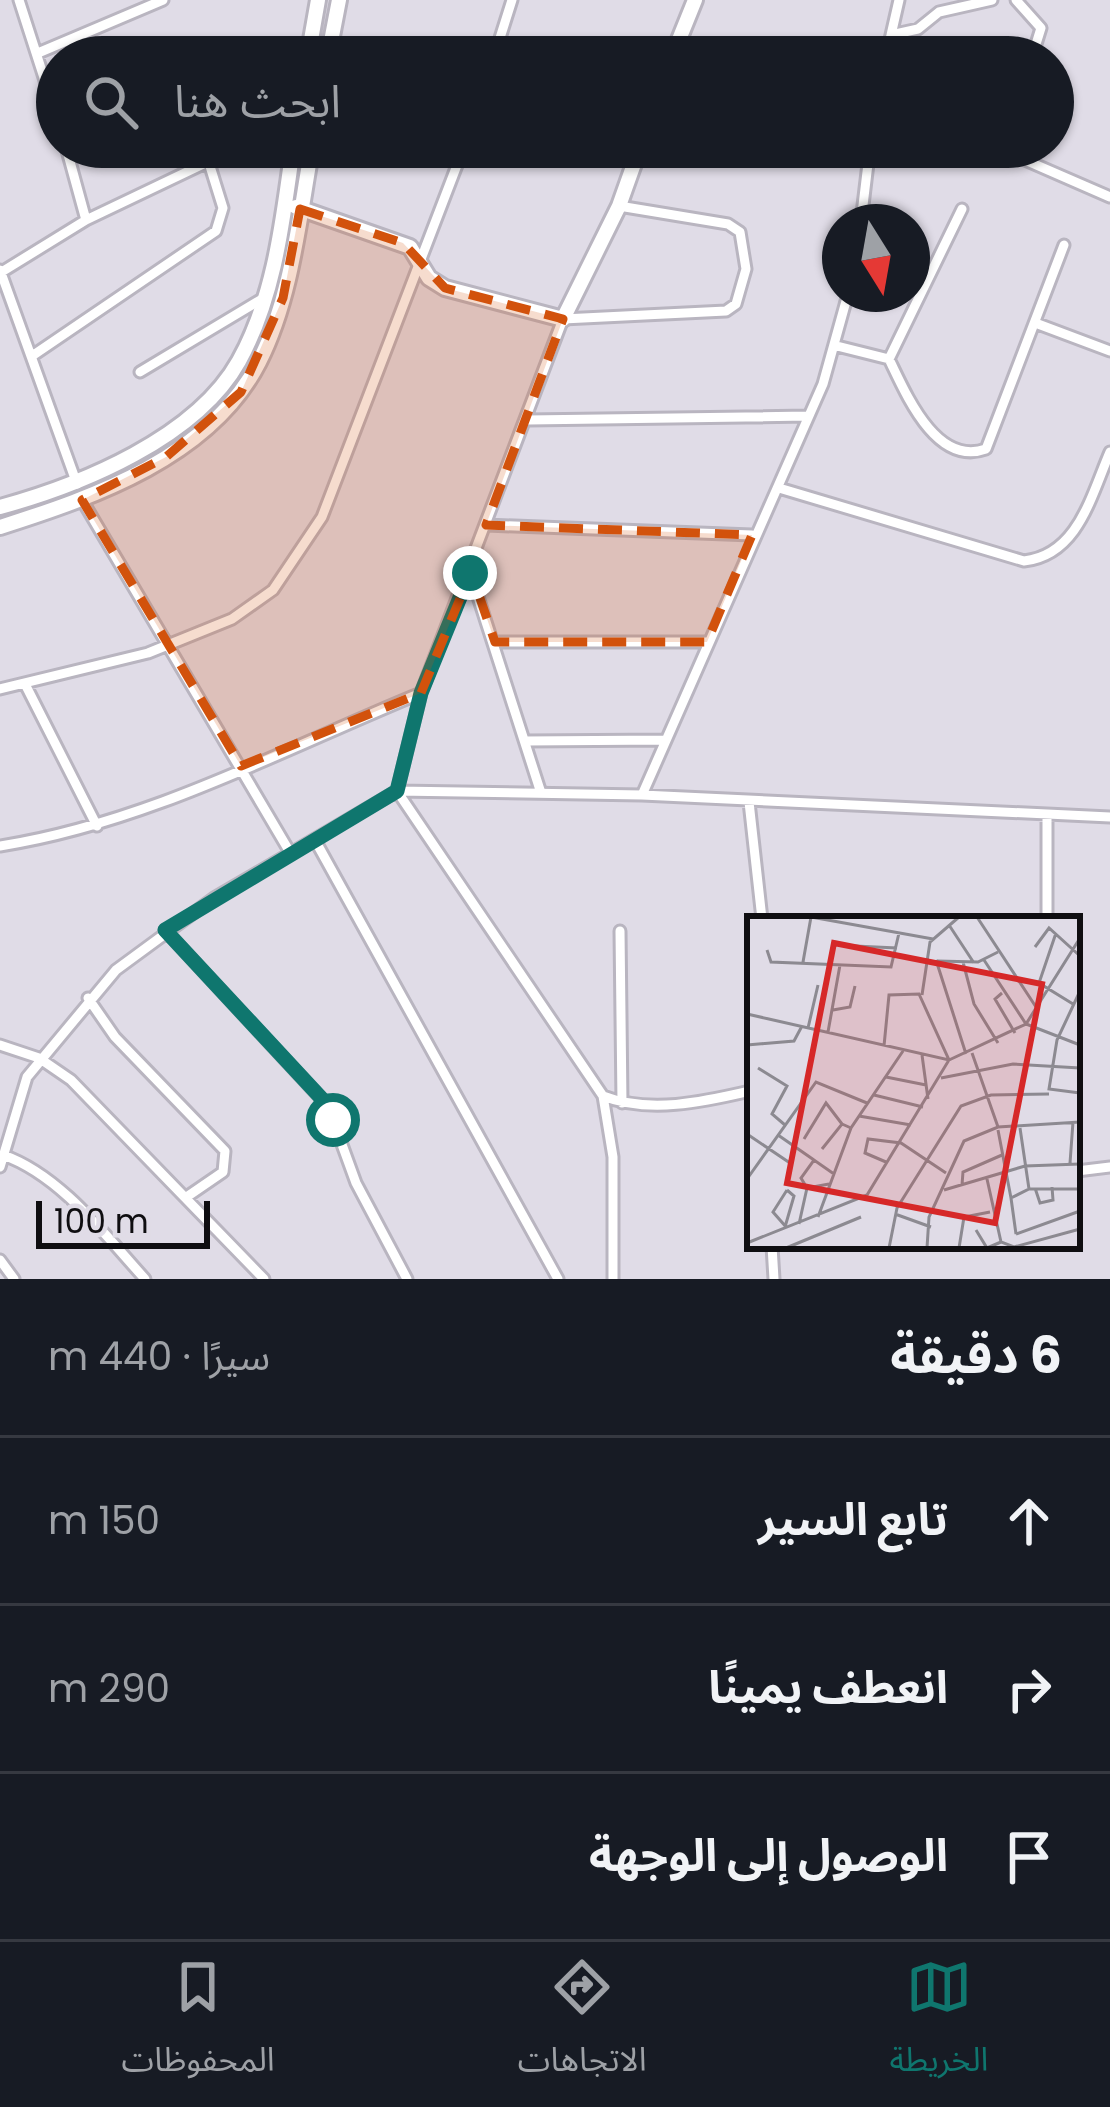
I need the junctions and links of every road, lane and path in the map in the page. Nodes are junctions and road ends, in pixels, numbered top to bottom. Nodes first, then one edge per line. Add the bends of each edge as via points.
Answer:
1 (19, 0) edge
2 (163, 0) edge
3 (318, 0) edge
4 (339, 0) edge
5 (512, 0) edge
6 (695, 0) edge
7 (899, 0) edge
8 (992, 0) edge
9 (1016, 0) edge
10 (891, 34) joint
11 (78, 36) edge
12 (312, 36) edge
13 (332, 36) edge
14 (501, 36) edge
15 (680, 36) edge
16 (1039, 36) edge
17 (36, 47) edge
18 (72, 168) edge
19 (197, 168) edge
20 (210, 168) edge
21 (293, 168) edge
22 (305, 168) edge
23 (457, 168) edge
24 (633, 168) edge
25 (867, 168) edge
26 (1044, 168) edge
27 (1110, 196) edge
28 (863, 204) edge
29 (620, 206) junction
30 (293, 207) junction
31 (962, 209) dead end
32 (86, 220) junction
33 (1064, 245) dead end
34 (422, 268) junction
35 (0, 272) edge
36 (267, 296) junction
37 (844, 312) edge
38 (563, 319) junction
39 (1038, 324) junction
40 (837, 346) junction
41 (1110, 351) edge
42 (32, 356) junction
43 (889, 359) junction
44 (140, 372) dead end
45 (808, 416) junction
46 (528, 420) junction
47 (1110, 452) edge
48 (779, 488) junction
49 (79, 492) junction
50 (0, 507) edge
51 (486, 525) junction
52 (0, 527) edge
53 (752, 536) junction
54 (470, 573) junction
55 (495, 642) junction
56 (706, 642) junction
57 (172, 644) junction
58 (25, 684) junction
59 (0, 689) edge
60 (421, 693) junction
61 (666, 740) junction
62 (525, 741) junction
63 (241, 766) junction
64 (397, 791) junction
65 (541, 793) junction
66 (642, 795) junction
67 (749, 802) junction
68 (1047, 816) junction
69 (1110, 817) edge
70 (97, 826) junction
71 (316, 842) junction
72 (0, 846) edge
73 (291, 854) junction
74 (762, 916) edge
75 (1047, 916) edge
76 (165, 930) junction
77 (620, 931) dead end
78 (88, 998) junction
79 (0, 1046) edge
80 (39, 1058) junction
81 (747, 1092) edge
82 (603, 1096) junction
83 (622, 1103) junction
84 (4, 1138) edge
85 (2, 1161) edge
86 (1110, 1167) edge
87 (1080, 1171) edge
88 (188, 1196) junction
89 (772, 1249) edge
90 (0, 1260) edge
91 (14, 1279) edge
92 (145, 1279) edge
93 (264, 1279) edge
94 (406, 1279) edge
95 (558, 1279) edge
96 (614, 1279) edge
97 (774, 1279) edge

1 - 17 street
2 - 11 street
3 - 12 street
4 - 13 street
5 - 14 street
6 - 15 street
7 - 10 street
8 - 10 street
9 - 16 street via 1041,28
18 - 32 street
19 - 32 street
20 - 42 street via 223,208 216,231
21 - 30 street
22 - 30 street
23 - 34 street
24 - 29 street
25 - 28 street
26 - 27 street
29 - 38 street
29 - 38 street via 740,232 746,269 736,304 725,311
30 - 34 street via 403,243
30 - 36 street
30 - 49 street via 283,298 241,392 166,457
31 - 43 street
32 - 35 street
33 - 39 street
34 - 38 street via 445,288
34 - 57 street via 308,544 256,605
35 - 42 street
36 - 44 street
36 - 49 street via 238,363 214,394
37 - 40 street
38 - 46 street
39 - 41 street
39 - 43 street via 996,429 976,452 952,448 932,432
40 - 43 street
40 - 45 street
42 - 49 street
45 - 46 street
45 - 48 street
46 - 51 street
47 - 48 street via 1071,538 1049,556 1024,561
48 - 53 street
49 - 50 street
49 - 52 street
49 - 57 street
51 - 53 street
51 - 54 street
53 - 56 street
54 - 55 street
54 - 60 street
55 - 56 street
55 - 62 street
56 - 61 street
57 - 58 street
57 - 63 street
58 - 59 street
58 - 70 street
60 - 63 street
60 - 64 street
61 - 62 street
61 - 66 street
62 - 65 street
63 - 70 street
63 - 73 street
64 - 65 street
64 - 71 street
64 - 82 street
65 - 66 street
66 - 67 street
67 - 68 street
67 - 74 street
68 - 69 street
68 - 75 street
70 - 72 street
71 - 73 street
71 - 95 street
73 - 76 street
76 - 78 street
76 - 94 street via 328,1106 356,1183
77 - 83 street
78 - 80 street
78 - 88 street via 225,1151 223,1172
79 - 80 street
80 - 84 street
80 - 88 street
81 - 83 street via 699,1103
82 - 83 street
82 - 96 street via 613,1157
84 - 85 street
85 - 92 street via 33,1168
86 - 87 street
88 - 93 street
89 - 97 street
90 - 91 street

